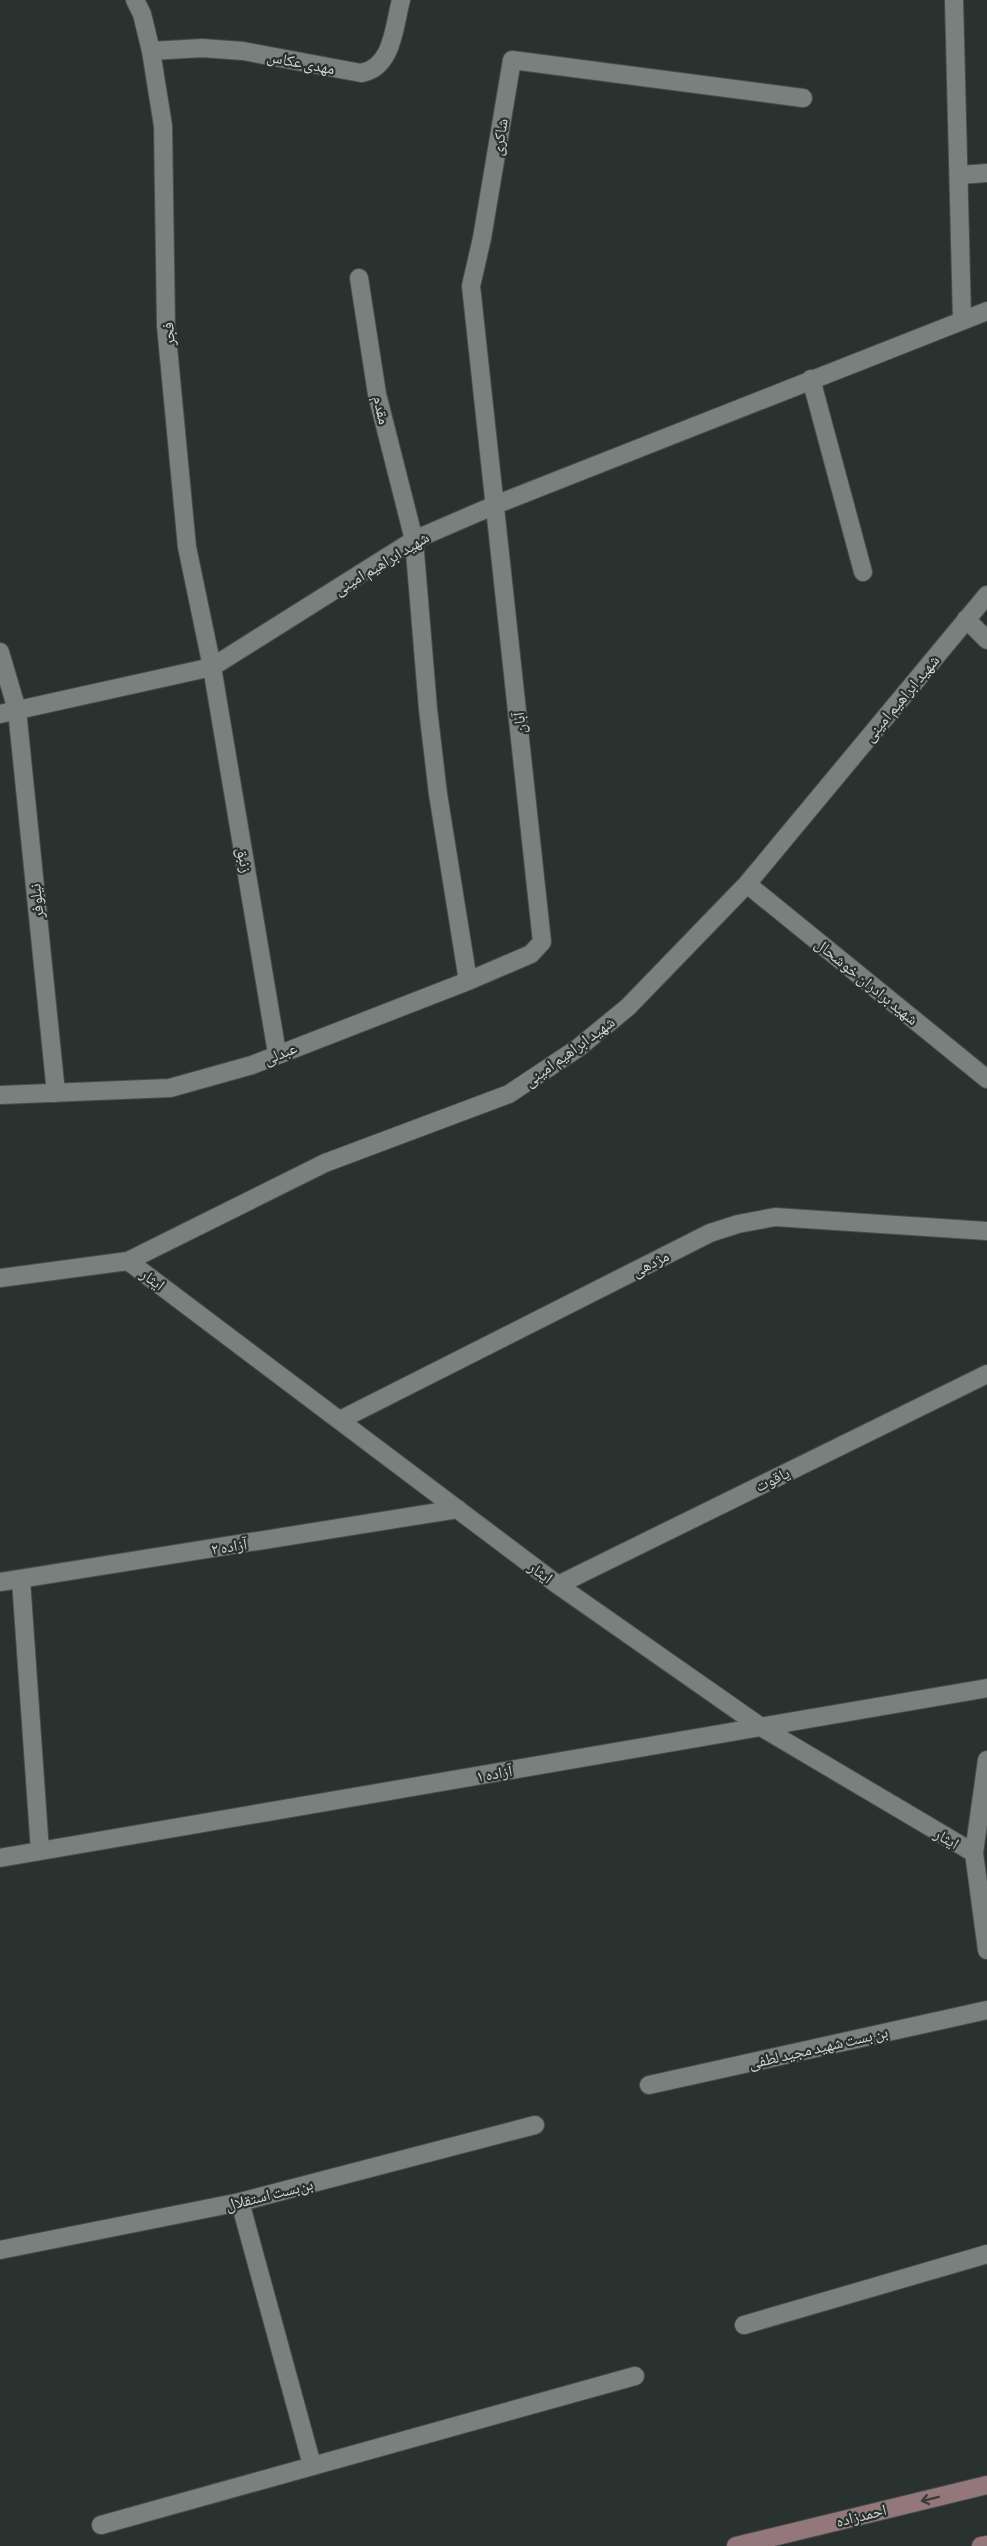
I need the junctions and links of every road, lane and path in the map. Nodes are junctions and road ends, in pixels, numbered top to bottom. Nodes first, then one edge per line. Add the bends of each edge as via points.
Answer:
1 (135, 0) edge
2 (401, 0) edge
3 (954, 0) edge
4 (151, 51) junction
5 (803, 98) dead end
6 (987, 173) edge
7 (960, 175) junction
8 (359, 278) dead end
9 (987, 310) edge
10 (962, 319) junction
11 (811, 379) junction
12 (495, 505) junction
13 (414, 540) junction
14 (863, 572) dead end
15 (987, 595) edge
16 (966, 619) junction
17 (987, 640) edge
18 (0, 652) edge
19 (212, 668) junction
20 (8, 712) edge
21 (747, 884) junction
22 (542, 942) joint
23 (468, 981) junction
24 (277, 1053) junction
25 (987, 1079) edge
26 (56, 1093) junction
27 (0, 1095) edge
28 (987, 1231) edge
29 (128, 1261) junction
30 (0, 1278) edge
31 (987, 1374) edge
32 (340, 1420) junction
33 (458, 1509) junction
34 (21, 1580) junction
35 (0, 1582) edge
36 (558, 1585) junction
37 (987, 1688) edge
38 (761, 1727) junction
39 (987, 1760) edge
40 (40, 1851) junction
41 (974, 1853) junction
42 (0, 1858) edge
43 (987, 1950) edge
44 (987, 2010) edge
45 (649, 2085) dead end
46 (535, 2125) dead end
47 (240, 2202) junction
48 (0, 2250) edge
49 (987, 2254) edge
50 (744, 2325) dead end
51 (635, 2376) dead end
52 (312, 2466) junction
53 (987, 2485) edge
54 (101, 2525) dead end
55 (987, 2545) edge
56 (736, 2546) edge
57 (981, 2546) edge

1 - 4 street, فجر
2 - 4 street, مهدی عکاس via 389,48 380,66 372,72 243,51
3 - 7 street
4 - 19 street, فجر via 164,126 166,326 187,547
5 - 12 street, شاکری via 512,60 471,286
6 - 7 street
7 - 10 street
8 - 13 street, مقدم via 377,394
9 - 10 street, شهید ابراهیم امینی
10 - 11 street, شهید ابراهیم امینی
11 - 12 street, شهید ابراهیم امینی
11 - 14 street
12 - 13 street, شهید ابراهیم امینی
12 - 22 street, آبان
13 - 19 street, شهید ابراهیم امینی
13 - 23 street, مقدم via 429,720
15 - 16 street, شهید ابراهیم امینی
16 - 17 street
16 - 21 street, شهید ابراهیم امینی
18 - 20 street, نیلوفر
19 - 20 street, شهید ابراهیم امینی
19 - 24 street, زنبق
20 - 26 street, نیلوفر
21 - 25 street, شهید برادران خوشحال
21 - 29 street, شهید ابراهیم امینی via 628,1007 578,1048 509,1094 325,1163
22 - 23 street, عبدلی via 531,954
23 - 24 street, عبدلی
24 - 26 street, عبدلی via 252,1065 171,1088
26 - 27 street, عبدلی
28 - 32 street, مژدهی via 775,1217 738,1224 710,1233
29 - 30 street, شهید ابراهیم امینی
29 - 32 street, ایثار
31 - 36 street, یاقوت
32 - 33 street, ایثار
33 - 34 street, آزاده ۲
33 - 36 street, ایثار
34 - 35 street, آزاده ۲
34 - 40 street
36 - 38 street, ایثار
37 - 38 street, آزاده ۱
38 - 40 street, آزاده ۱
38 - 41 street, ایثار
39 - 41 street
40 - 42 street, آزاده ۱
41 - 43 street
44 - 45 street, بن بست شهید مجید لطفی
46 - 47 street, بن‌بست استقلال
47 - 48 street, بن‌بست استقلال
47 - 52 street
49 - 50 street
51 - 52 street
52 - 54 street
53 -> 56 main road, احمدزاده
55 - 57 main road

